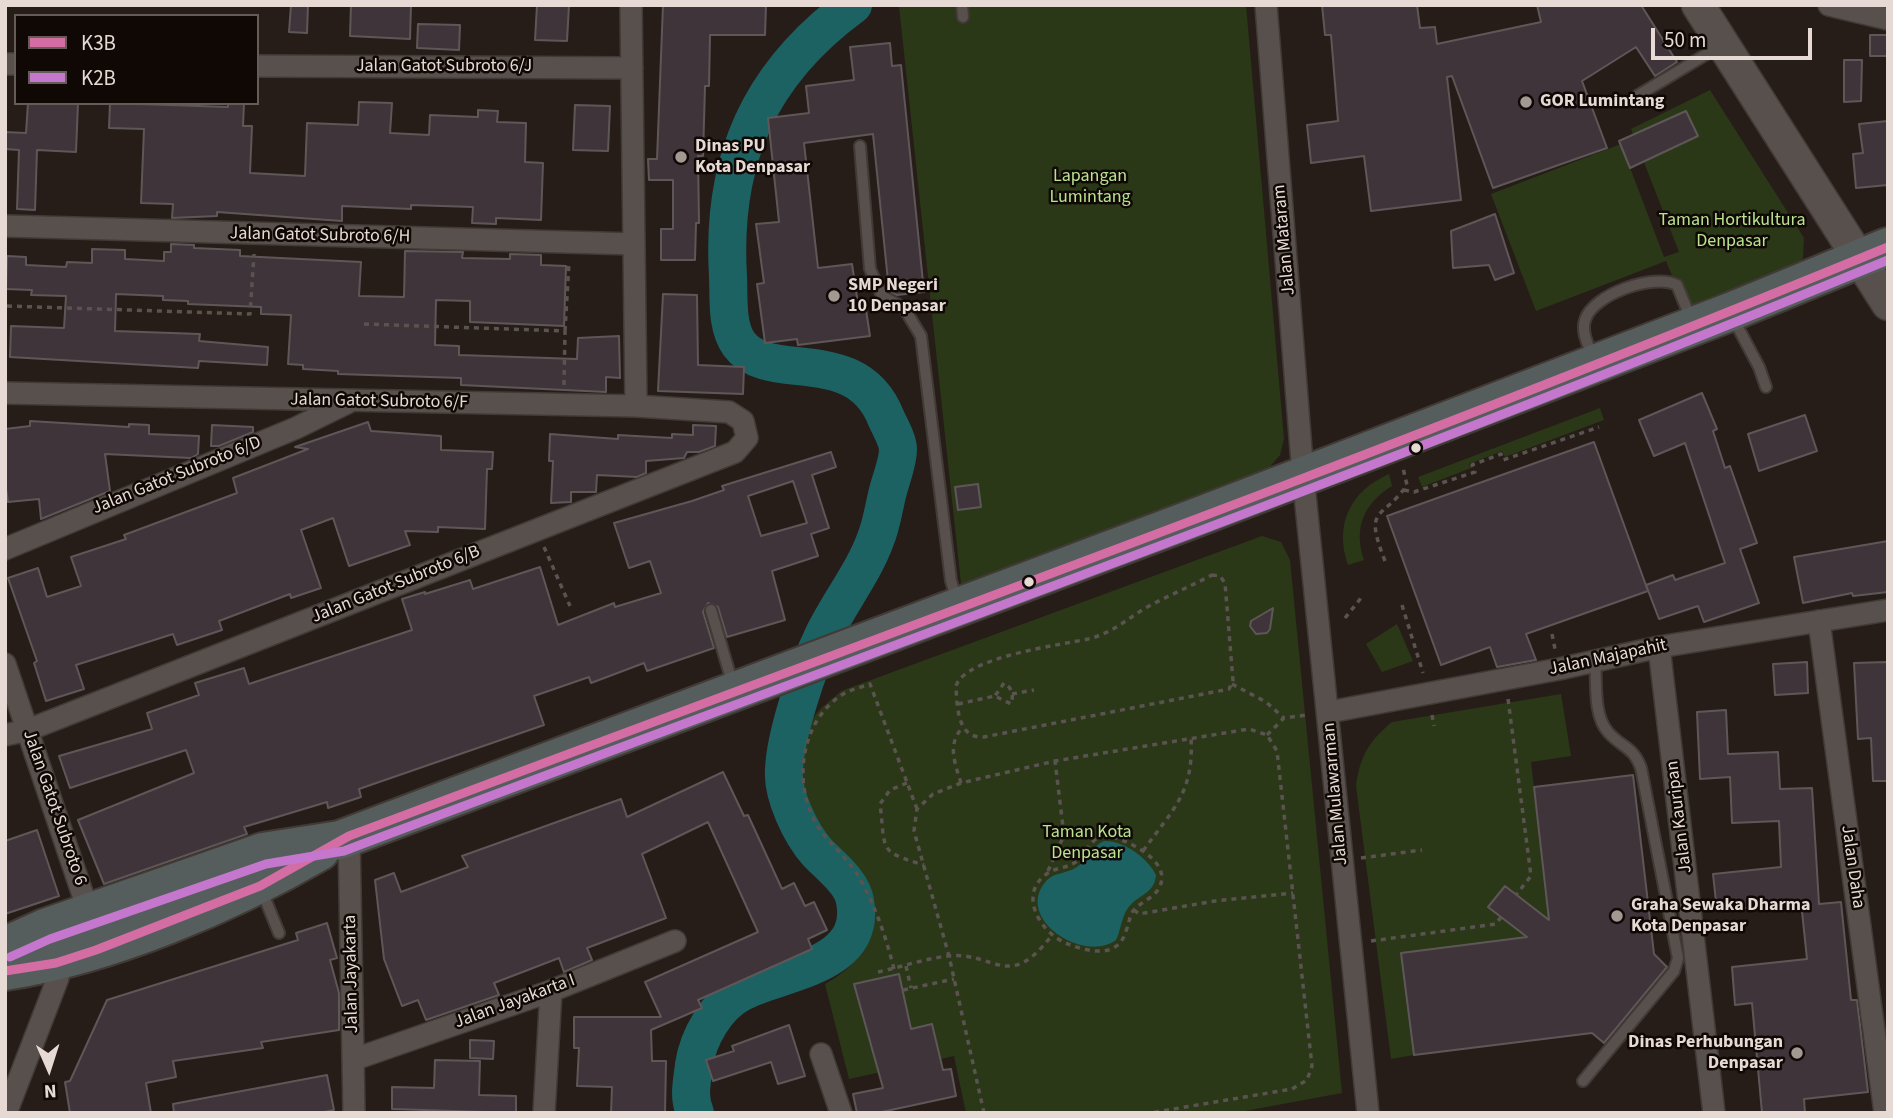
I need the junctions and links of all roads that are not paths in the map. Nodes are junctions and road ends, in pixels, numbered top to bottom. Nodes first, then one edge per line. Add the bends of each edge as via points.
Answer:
1 (631, 5) edge
2 (1266, 5) edge
3 (1698, 5) edge
4 (1829, 5) edge
5 (1888, 19) edge
6 (1722, 44) junction
7 (259, 66) edge
8 (632, 68) junction
9 (1637, 96) dead end
10 (860, 146) dead end
11 (5, 226) edge
12 (634, 244) junction
13 (1872, 253) edge
14 (1888, 304) edge
15 (1730, 312) junction
16 (1693, 325) junction
17 (1594, 363) junction
18 (1766, 387) dead end
19 (5, 393) edge
20 (349, 402) junction
21 (636, 406) junction
22 (745, 426) joint
23 (1303, 475) junction
24 (5, 549) edge
25 (960, 606) junction
26 (711, 610) dead end
27 (1888, 610) edge
28 (1819, 621) junction
29 (1659, 647) junction
30 (1595, 661) junction
31 (5, 664) edge
32 (735, 692) junction
33 (1328, 712) junction
34 (27, 730) junction
35 (5, 735) edge
36 (344, 838) junction
37 (260, 886) junction
38 (89, 913) junction
39 (279, 933) dead end
40 (675, 941) dead end
41 (5, 946) edge
42 (57, 963) junction
43 (5, 971) edge
44 (551, 991) junction
45 (821, 1054) dead end
46 (355, 1059) junction
47 (1583, 1081) dead end
48 (6, 1113) edge
49 (354, 1113) edge
50 (544, 1113) edge
51 (841, 1113) edge
52 (1368, 1113) edge
53 (1714, 1113) edge
54 (1885, 1113) edge

1 - 8 street
2 - 23 street, Jalan Mataram
3 - 6 main road
4 - 5 street
6 - 9 lane
6 - 13 main road
7 - 8 street, Jalan Gatot Subroto 6/J
8 - 12 street
10 - 25 lane via 870,269 882,296 904,308 921,336 951,581
11 - 12 street, Jalan Gatot Subroto 6/H
12 - 21 street
13 - 14 main road
13 - 15 highway
15 - 16 highway
15 - 18 lane
16 - 17 highway
16 - 17 lane via 1677,285 1668,281 1621,290 1598,303 1585,318 1583,330
17 - 23 highway
19 - 20 street, Jalan Gatot Subroto 6/F
20 - 21 street, Jalan Gatot Subroto 6/F
20 - 24 street, Jalan Gatot Subroto 6/D
21 - 22 street, Jalan Gatot Subroto 6/F via 729,412
22 - 34 street, Jalan Gatot Subroto 6/B via 747,438 735,452
23 - 25 highway
23 - 33 street, Jalan Mulawarman
25 - 32 highway
26 - 32 lane
27 - 28 street, Jalan Majapahit
28 - 29 street, Jalan Majapahit
28 - 54 street, Jalan Daha
29 - 30 street, Jalan Majapahit
29 - 53 street, Jalan Kauripan
30 - 33 street, Jalan Majapahit
30 - 47 lane via 1603,724 1636,754 1641,768 1678,958 1674,971
31 - 34 street, Jalan Gatot Subroto 6
32 - 36 highway
33 - 52 street, Jalan Mulawarman
34 - 35 street, Jalan Gatot Subroto 6/B
34 - 38 street, Jalan Gatot Subroto 6
36 - 37 highway
36 - 38 highway via 263,852
36 - 46 street, Jalan Jayakarta
37 - 39 lane
37 - 42 highway
38 - 41 highway
40 - 44 street, Jalan Jayakarta I
42 - 43 highway
42 - 48 street via 58,978
44 - 46 street, Jalan Jayakarta I
44 - 50 street
45 - 51 street
46 - 49 street, Jalan Jayakarta

